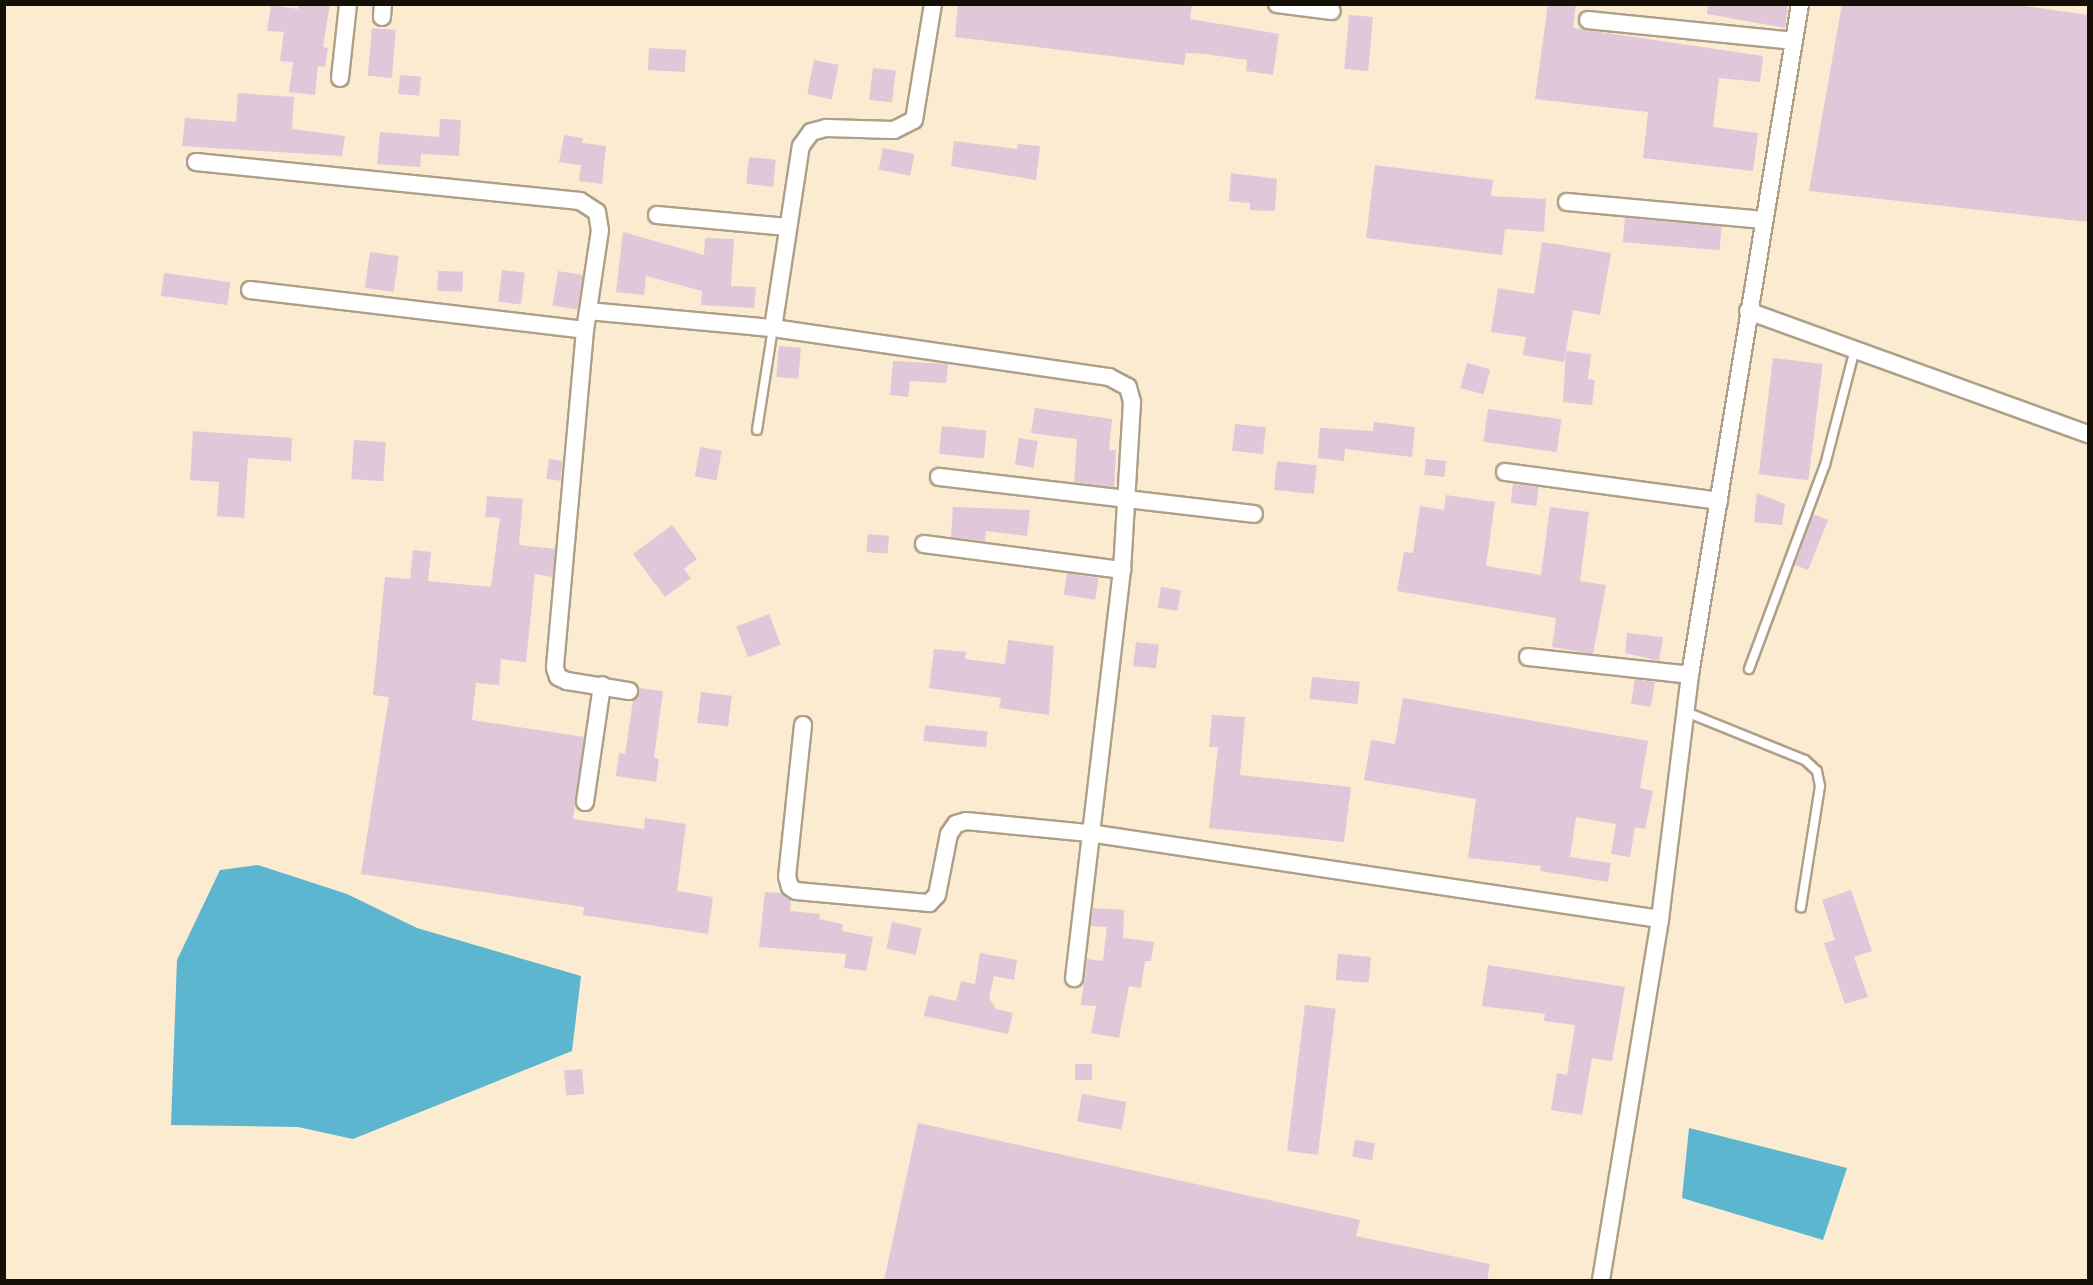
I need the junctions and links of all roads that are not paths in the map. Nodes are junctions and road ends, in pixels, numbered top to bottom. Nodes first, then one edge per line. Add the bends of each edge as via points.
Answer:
1 (348, 4) edge
2 (933, 4) edge
3 (1277, 4) edge
4 (1800, 4) edge
5 (1332, 11) dead end
6 (1588, 20) dead end
7 (1794, 41) junction
8 (340, 78) dead end
9 (196, 162) dead end
10 (1567, 202) dead end
11 (657, 214) dead end
12 (1764, 220) junction
13 (787, 227) junction
14 (250, 290) dead end
15 (588, 311) junction
16 (1748, 311) junction
17 (773, 328) junction
18 (585, 330) junction
19 (1855, 348) junction
20 (757, 430) dead end
21 (2088, 434) edge
22 (1505, 472) dead end
23 (939, 477) dead end
24 (1127, 499) junction
25 (1719, 501) junction
26 (1254, 514) dead end
27 (924, 544) dead end
28 (1122, 570) junction
29 (1528, 657) dead end
30 (1749, 669) dead end
31 (1690, 675) junction
32 (602, 685) junction
33 (629, 691) dead end
34 (1686, 712) junction
35 (802, 725) dead end
36 (585, 802) dead end
37 (1089, 832) junction
38 (1801, 908) dead end
39 (1660, 919) junction
40 (1074, 978) dead end
41 (1601, 1281) edge

1 - 8 street
2 - 13 street via 914,120 894,130 826,128 811,132 801,146
3 - 5 street
4 - 7 street
6 - 7 street
7 - 12 street
9 - 15 street via 580,201 597,212 600,230
10 - 12 street
11 - 13 street
12 - 16 street
13 - 17 street
14 - 18 street
15 - 17 street
15 - 18 street
16 - 19 street
16 - 25 street
17 - 20 lane
17 - 24 street via 1109,377 1128,387 1132,402
18 - 32 street via 555,668 558,677 567,681
19 - 21 street
19 - 30 lane via 1825,465
22 - 25 street
23 - 24 street
24 - 26 street
24 - 28 street
25 - 31 street
27 - 28 street
28 - 37 street
29 - 31 street
31 - 34 street
32 - 33 street
32 - 36 street
34 - 38 lane via 1805,760 1817,771 1820,786
34 - 39 street
35 - 37 street via 787,876 790,887 796,891 929,903 937,895 949,834 956,824 966,821
37 - 39 street
37 - 40 street
39 - 41 street

